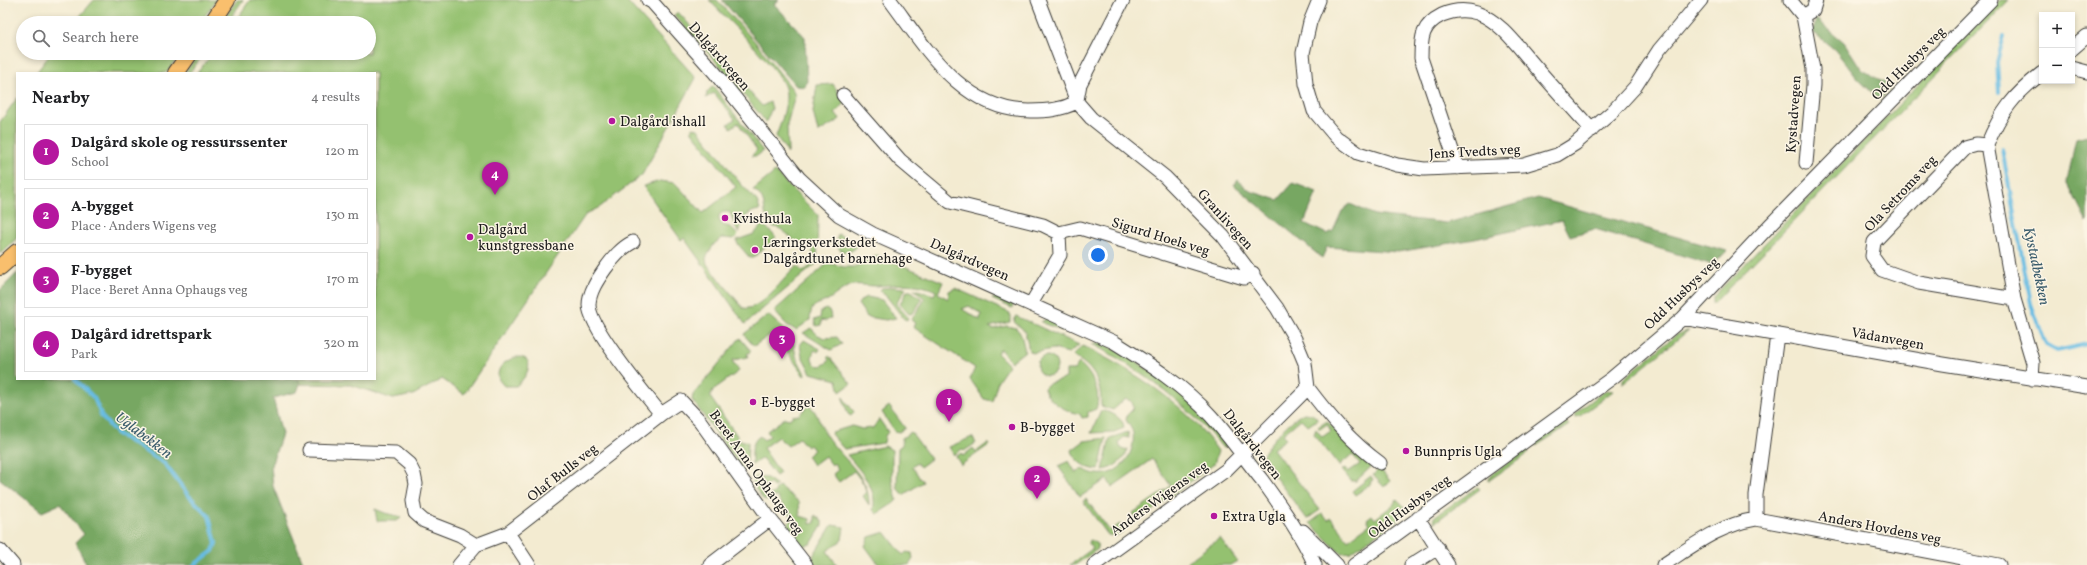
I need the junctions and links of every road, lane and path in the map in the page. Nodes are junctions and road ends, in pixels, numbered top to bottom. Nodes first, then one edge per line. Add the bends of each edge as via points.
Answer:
1 (227, 0) edge
2 (890, 0) edge
3 (1038, 0) edge
4 (1123, 0) edge
5 (1319, 0) edge
6 (1701, 0) edge
7 (1790, 0) edge
8 (1816, 0) edge
9 (1991, 0) edge
10 (651, 1) edge
11 (217, 16) edge
12 (1803, 16) junction
13 (2087, 36) edge
14 (2075, 46) edge
15 (185, 60) edge
16 (2075, 69) edge
17 (177, 72) edge
18 (2087, 72) edge
19 (2039, 75) edge
20 (844, 95) dead end
21 (1077, 102) junction
22 (1592, 130) junction
23 (1987, 145) junction
24 (1806, 163) dead end
25 (1458, 168) junction
26 (1059, 233) junction
27 (633, 242) dead end
28 (16, 253) edge
29 (0, 267) edge
30 (1253, 274) junction
31 (2014, 299) junction
32 (1031, 304) junction
33 (1683, 318) junction
34 (1777, 335) junction
35 (2032, 379) junction
36 (2087, 387) edge
37 (1308, 388) junction
38 (681, 401) joint
39 (661, 414) junction
40 (309, 450) dead end
41 (1242, 456) junction
42 (1380, 463) dead end
43 (1418, 518) junction
44 (770, 519) junction
45 (1756, 519) junction
46 (1293, 522) junction
47 (508, 533) junction
48 (476, 545) junction
49 (1438, 548) junction
50 (0, 550) edge
51 (13, 565) edge
52 (459, 565) edge
53 (529, 565) edge
54 (710, 565) edge
55 (806, 565) edge
56 (1094, 565) edge
57 (1315, 565) edge
58 (1337, 565) edge
59 (1354, 565) edge
60 (1411, 565) edge
61 (1448, 565) edge
62 (1663, 565) edge
63 (1999, 565) edge

1 - 11 main road
2 - 21 street via 930,54 958,85 984,101 1019,111 1064,109
3 - 21 street, Granlivegen
4 - 21 street via 1080,84
5 - 25 street, Jens Tvedts veg via 1310,22 1303,53 1306,84 1314,111 1336,137 1358,153 1396,165 1424,169
6 - 22 street, Jens Tvedts veg via 1659,50 1635,87
7 - 12 street, Kystadvegen
8 - 12 street via 1813,10
9 - 33 street, Odd Husbys veg via 1772,223
10 - 32 street, Dalgårdvegen via 715,73 798,178 839,215 873,234
12 - 24 street, Kystadvegen via 1811,55 1813,86
13 - 14 street
15 - 17 main road
16 - 18 street
19 - 23 street via 2020,90 2007,107
20 - 26 street via 900,160 950,202 1043,225
21 - 30 street, Granlivegen via 1092,118 1165,177 1223,236
22 - 25 street, Jens Tvedts veg via 1557,155 1539,161 1524,165
22 - 25 street via 1499,26 1479,13 1454,10 1426,26 1421,45 1421,58
23 - 31 street
23 - 31 street, Ola Setroms veg via 1965,147 1874,242 1872,256 1882,270 1919,283
26 - 30 street, Sigurd Hoels veg via 1080,228 1244,278
26 - 32 street via 1060,255
27 - 39 street via 614,257 598,279 590,296 589,306 593,319 605,338
28 - 29 main road
30 - 37 street, Granlivegen via 1295,339 1305,363
31 - 35 street via 2033,363
32 - 41 street, Dalgårdvegen via 1114,342 1143,360 1181,388 1210,415
33 - 34 street, Vådanvegen
33 - 43 street, Odd Husbys veg via 1612,378
34 - 35 street, Vådanvegen
34 - 45 street via 1756,495
35 - 36 street, Vådanvegen
37 - 41 street
37 - 42 street via 1359,448
38 - 39 street, Olaf Bulls veg
38 - 44 street, Beret Anna Ophaugs veg via 700,421
39 - 47 street, Olaf Bulls veg
40 - 48 street via 396,453 409,464 414,474 415,512 424,521 460,535
41 - 46 street, Dalgårdvegen
41 - 56 street, Anders Wigens veg
43 - 49 street
43 - 59 street, Odd Husbys veg
44 - 54 street
44 - 55 street, Beret Anna Ophaugs veg
45 - 62 street, Anders Hovdens veg via 1736,522 1711,533
45 - 63 street, Anders Hovdens veg
46 - 57 street, Dalgårdvegen
46 - 58 street, Dalgårdvegen
47 - 48 street, Olaf Bulls veg
47 - 53 street
48 - 52 street, Olaf Bulls veg
49 - 60 street
49 - 61 street
50 - 51 street

